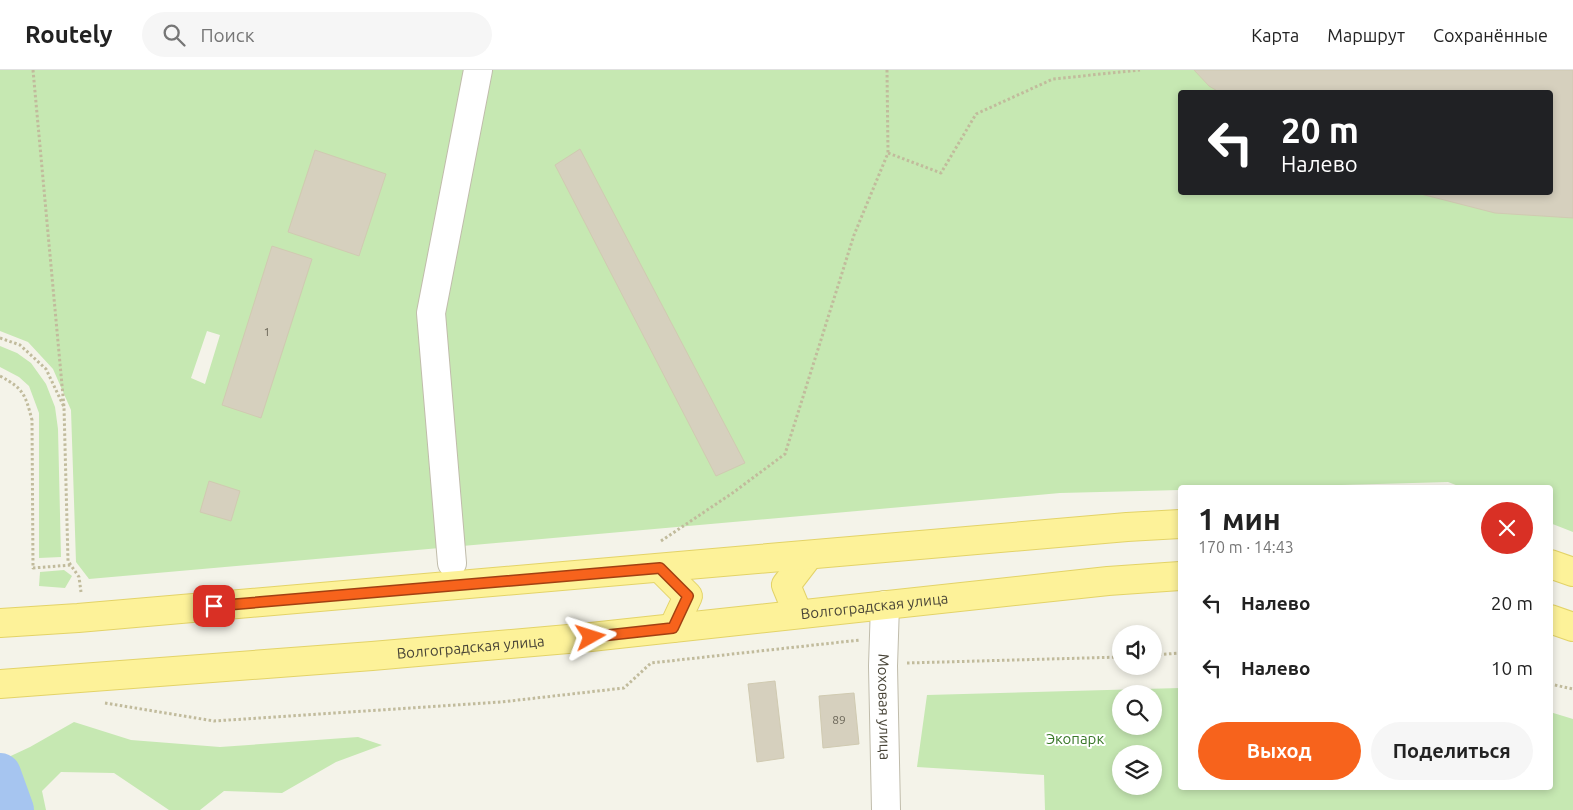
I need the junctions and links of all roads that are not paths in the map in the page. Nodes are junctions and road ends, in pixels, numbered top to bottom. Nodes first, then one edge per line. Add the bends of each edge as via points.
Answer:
1 (478, 70) edge
2 (1178, 524) edge
3 (660, 555) junction
4 (810, 555) junction
5 (452, 563) dead end
6 (1553, 565) edge
7 (1573, 572) edge
8 (1178, 576) edge
9 (885, 605) junction
10 (798, 614) junction
11 (1553, 620) edge
12 (0, 623) edge
13 (1573, 627) edge
14 (673, 628) junction
15 (0, 684) edge
16 (886, 810) edge

1 - 5 street via 431,313
2 - 4 main road
3 - 4 main road
3 - 12 main road via 80,608
3 - 14 main road via 688,596
4 - 10 main road via 786,584
6 - 7 main road
8 - 9 main road, Волгоградская улица
9 - 10 main road, Волгоградская улица
9 - 16 street, Моховая улица
10 - 14 main road, Волгоградская улица
11 - 13 main road
14 - 15 main road, Волгоградская улица via 381,655

